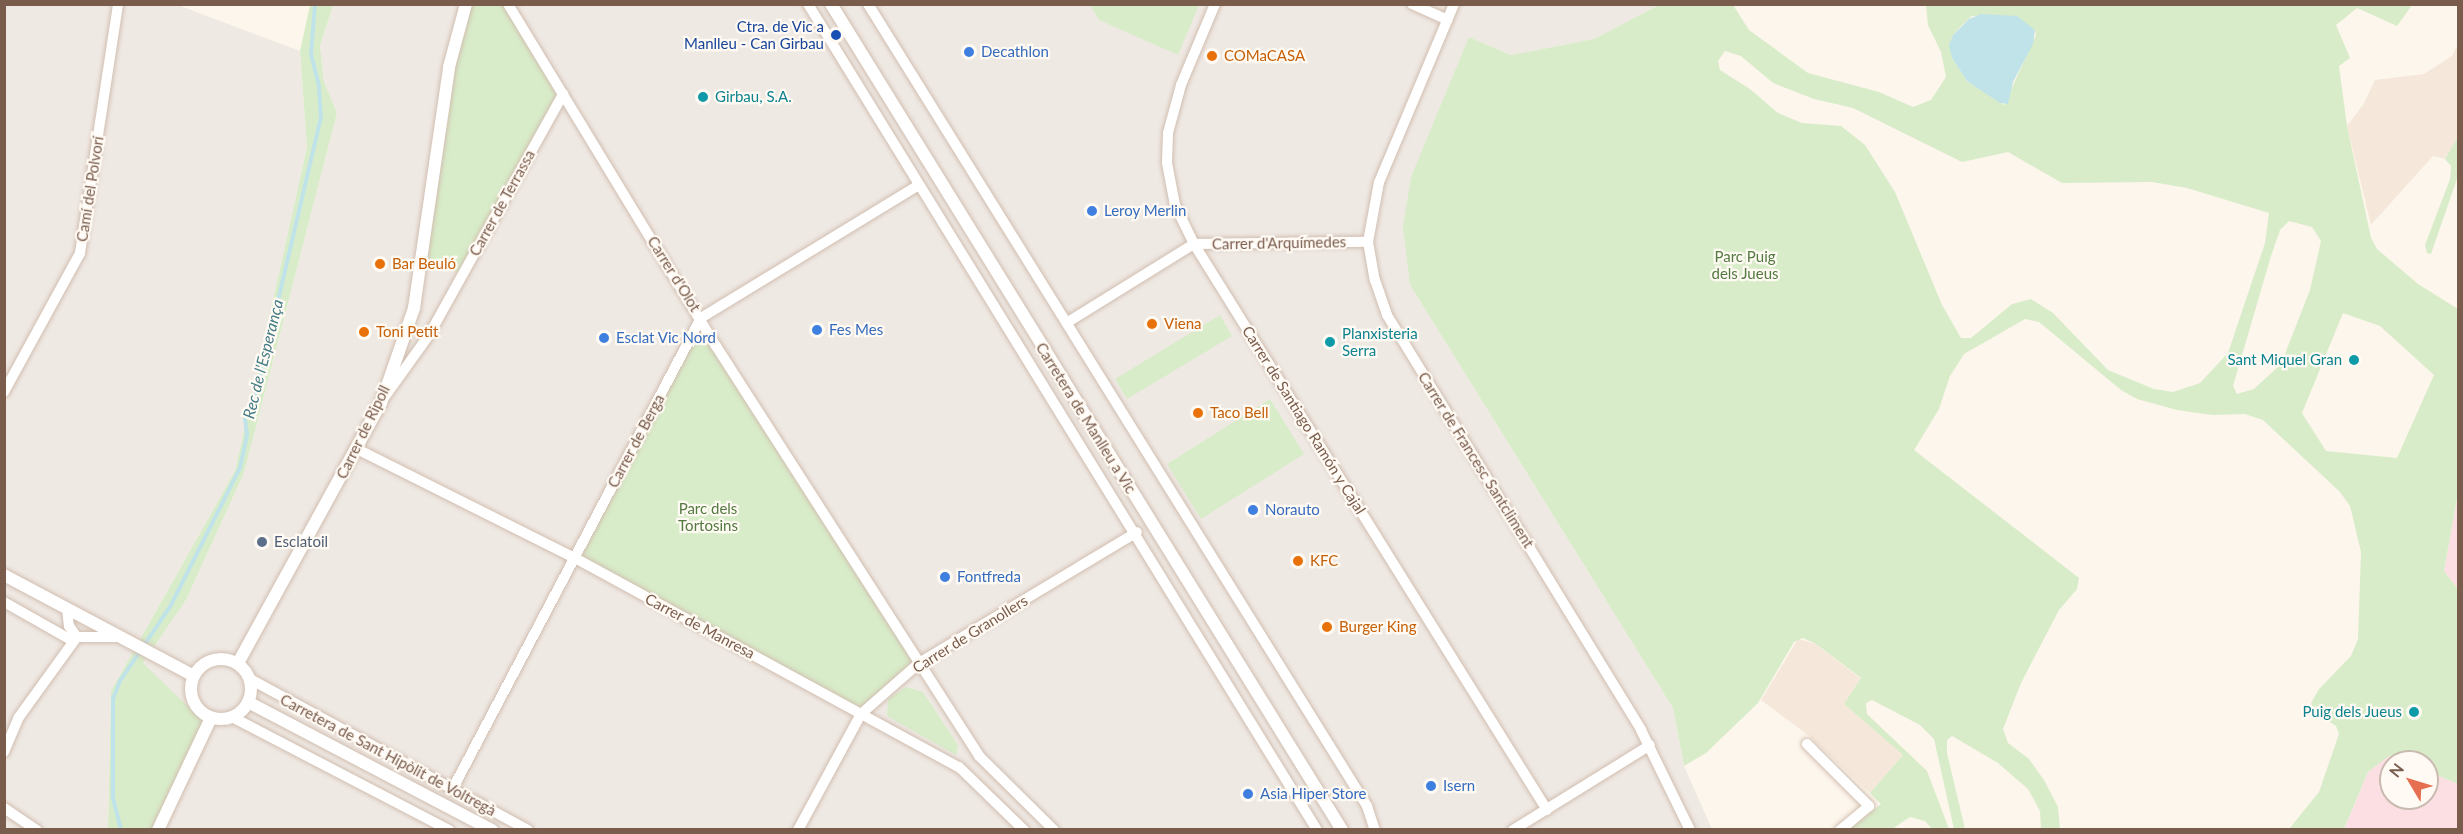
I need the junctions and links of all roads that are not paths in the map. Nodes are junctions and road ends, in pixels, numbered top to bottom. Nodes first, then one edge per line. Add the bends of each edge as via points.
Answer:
1 (118, 4) edge
2 (466, 4) edge
3 (508, 4) edge
4 (808, 4) edge
5 (831, 4) edge
6 (868, 4) edge
7 (1215, 4) edge
8 (1412, 4) edge
9 (1454, 4) edge
10 (1448, 20) junction
11 (563, 94) junction
12 (919, 185) junction
13 (1368, 242) junction
14 (1194, 244) junction
15 (701, 318) junction
16 (1068, 322) junction
17 (4, 392) edge
18 (381, 403) junction
19 (357, 449) junction
20 (1137, 532) junction
21 (575, 558) junction
22 (4, 575) edge
23 (4, 602) edge
24 (67, 608) junction
25 (123, 636) junction
26 (75, 639) junction
27 (238, 663) junction
28 (919, 663) junction
29 (194, 675) junction
30 (250, 679) junction
31 (248, 702) junction
32 (861, 714) junction
33 (231, 717) junction
34 (211, 718) junction
35 (1807, 744) dead end
36 (1650, 745) junction
37 (4, 752) edge
38 (452, 789) junction
39 (4, 808) edge
40 (1547, 810) junction
41 (432, 826) edge
42 (35, 829) edge
43 (158, 830) edge
44 (448, 830) edge
45 (492, 830) edge
46 (528, 830) edge
47 (798, 830) edge
48 (1024, 830) edge
49 (1054, 830) edge
50 (1317, 830) edge
51 (1342, 830) edge
52 (1375, 830) edge
53 (1513, 830) edge
54 (1690, 830) edge
55 (1840, 830) edge

1 - 17 street, Camí del Polvorí via 81,253
2 - 18 street, Carrer de Ripoll via 449,67 414,308
3 - 11 street, Carrer d'Olot
4 - 12 street, Carretera de Manlleu a Vic
5 - 51 street, Carretera de Manlleu a Vic
6 - 16 street
7 - 14 street, Carrer de Santiago Ramón y Cajal via 1181,85 1168,133 1167,162 1175,205
8 - 10 street
9 - 10 street, Carrer de Francesc Santcliment
10 - 13 street, Carrer de Francesc Santcliment via 1379,182
11 - 15 street, Carrer d'Olot
11 - 18 street, Carrer de Terrassa via 429,334
12 - 15 street
12 - 20 street, Carretera de Manlleu a Vic
13 - 14 street, Carrer d'Arquímedes
13 - 36 street, Carrer de Francesc Santcliment via 1387,315
14 - 16 street, Carrer d'Arquímedes
14 - 40 street, Carrer de Santiago Ramón y Cajal
15 - 21 street, Carrer de Berga
15 - 28 street, Carrer d'Olot
16 - 52 street via 1367,806
18 - 19 street, Carrer de Ripoll
19 - 21 street, Carrer de Manresa
19 - 27 street, Carrer de Ripoll
20 - 28 street, Carrer de Granollers
20 - 50 street, Carretera de Manlleu a Vic
21 - 32 street, Carrer de Manresa
21 - 38 street, Carrer de Berga
22 - 24 street
23 - 26 street
24 - 25 street
24 - 26 street
25 - 26 street
25 - 29 street
26 - 37 street via 19,717
27 - 29 street via 216,659 205,663
27 - 30 street
28 - 32 street, Carrer de Granollers
28 - 49 street, Carrer d'Olot via 979,756
29 - 34 street via 193,700
30 - 31 street
30 - 38 street, Carretera de Sant Hipòlit de Voltregà
31 - 33 street
31 - 45 street, Carretera de Sant Hipòlit de Voltregà
32 - 47 street, Carrer de Granollers
32 - 48 street, Carrer de Manresa via 959,767
33 - 34 street
33 - 41 street
34 - 43 street
35 - 55 street via 1869,806
36 - 40 street
36 - 54 street, Carrer de Francesc Santcliment
38 - 46 street, Carretera de Sant Hipòlit de Voltregà
39 - 42 street
40 - 53 street
41 - 44 street

